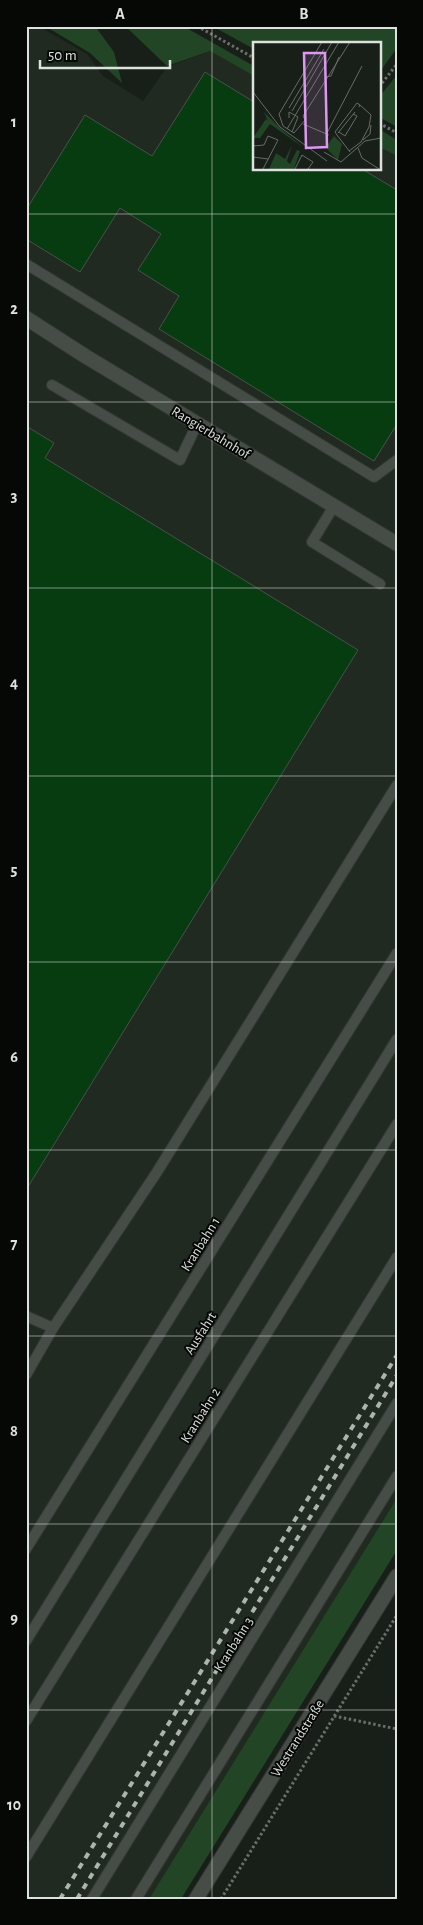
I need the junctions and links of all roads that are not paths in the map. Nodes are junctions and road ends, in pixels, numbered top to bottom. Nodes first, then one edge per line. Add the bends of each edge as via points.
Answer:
1 (26, 264) edge
2 (26, 318) edge
3 (52, 385) dead end
4 (197, 424) junction
5 (397, 460) edge
6 (334, 506) junction
7 (397, 544) edge
8 (380, 584) dead end
9 (397, 785) edge
10 (397, 953) edge
11 (397, 1039) edge
12 (397, 1124) edge
13 (397, 1257) edge
14 (26, 1316) edge
15 (53, 1328) junction
16 (26, 1375) edge
17 (397, 1403) edge
18 (397, 1476) edge
19 (26, 1549) edge
20 (397, 1576) edge
21 (26, 1641) edge
22 (26, 1721) edge
23 (26, 1857) edge
24 (92, 1899) edge
25 (136, 1899) edge
26 (196, 1899) edge

1 - 5 lane via 374,477
2 - 4 street, Rangierbahnhof
3 - 4 lane via 180,460
4 - 6 street, Rangierbahnhof
6 - 7 street, Rangierbahnhof
6 - 8 lane via 312,542
9 - 15 lane via 157,1172
10 - 19 lane, Kranbahn 1
11 - 21 lane, Ausfahrt
12 - 22 lane, Kranbahn 2
13 - 23 lane
14 - 15 lane
15 - 16 lane
17 - 24 lane, Kranbahn 3
18 - 25 lane
20 - 26 street, Westrandstraße

